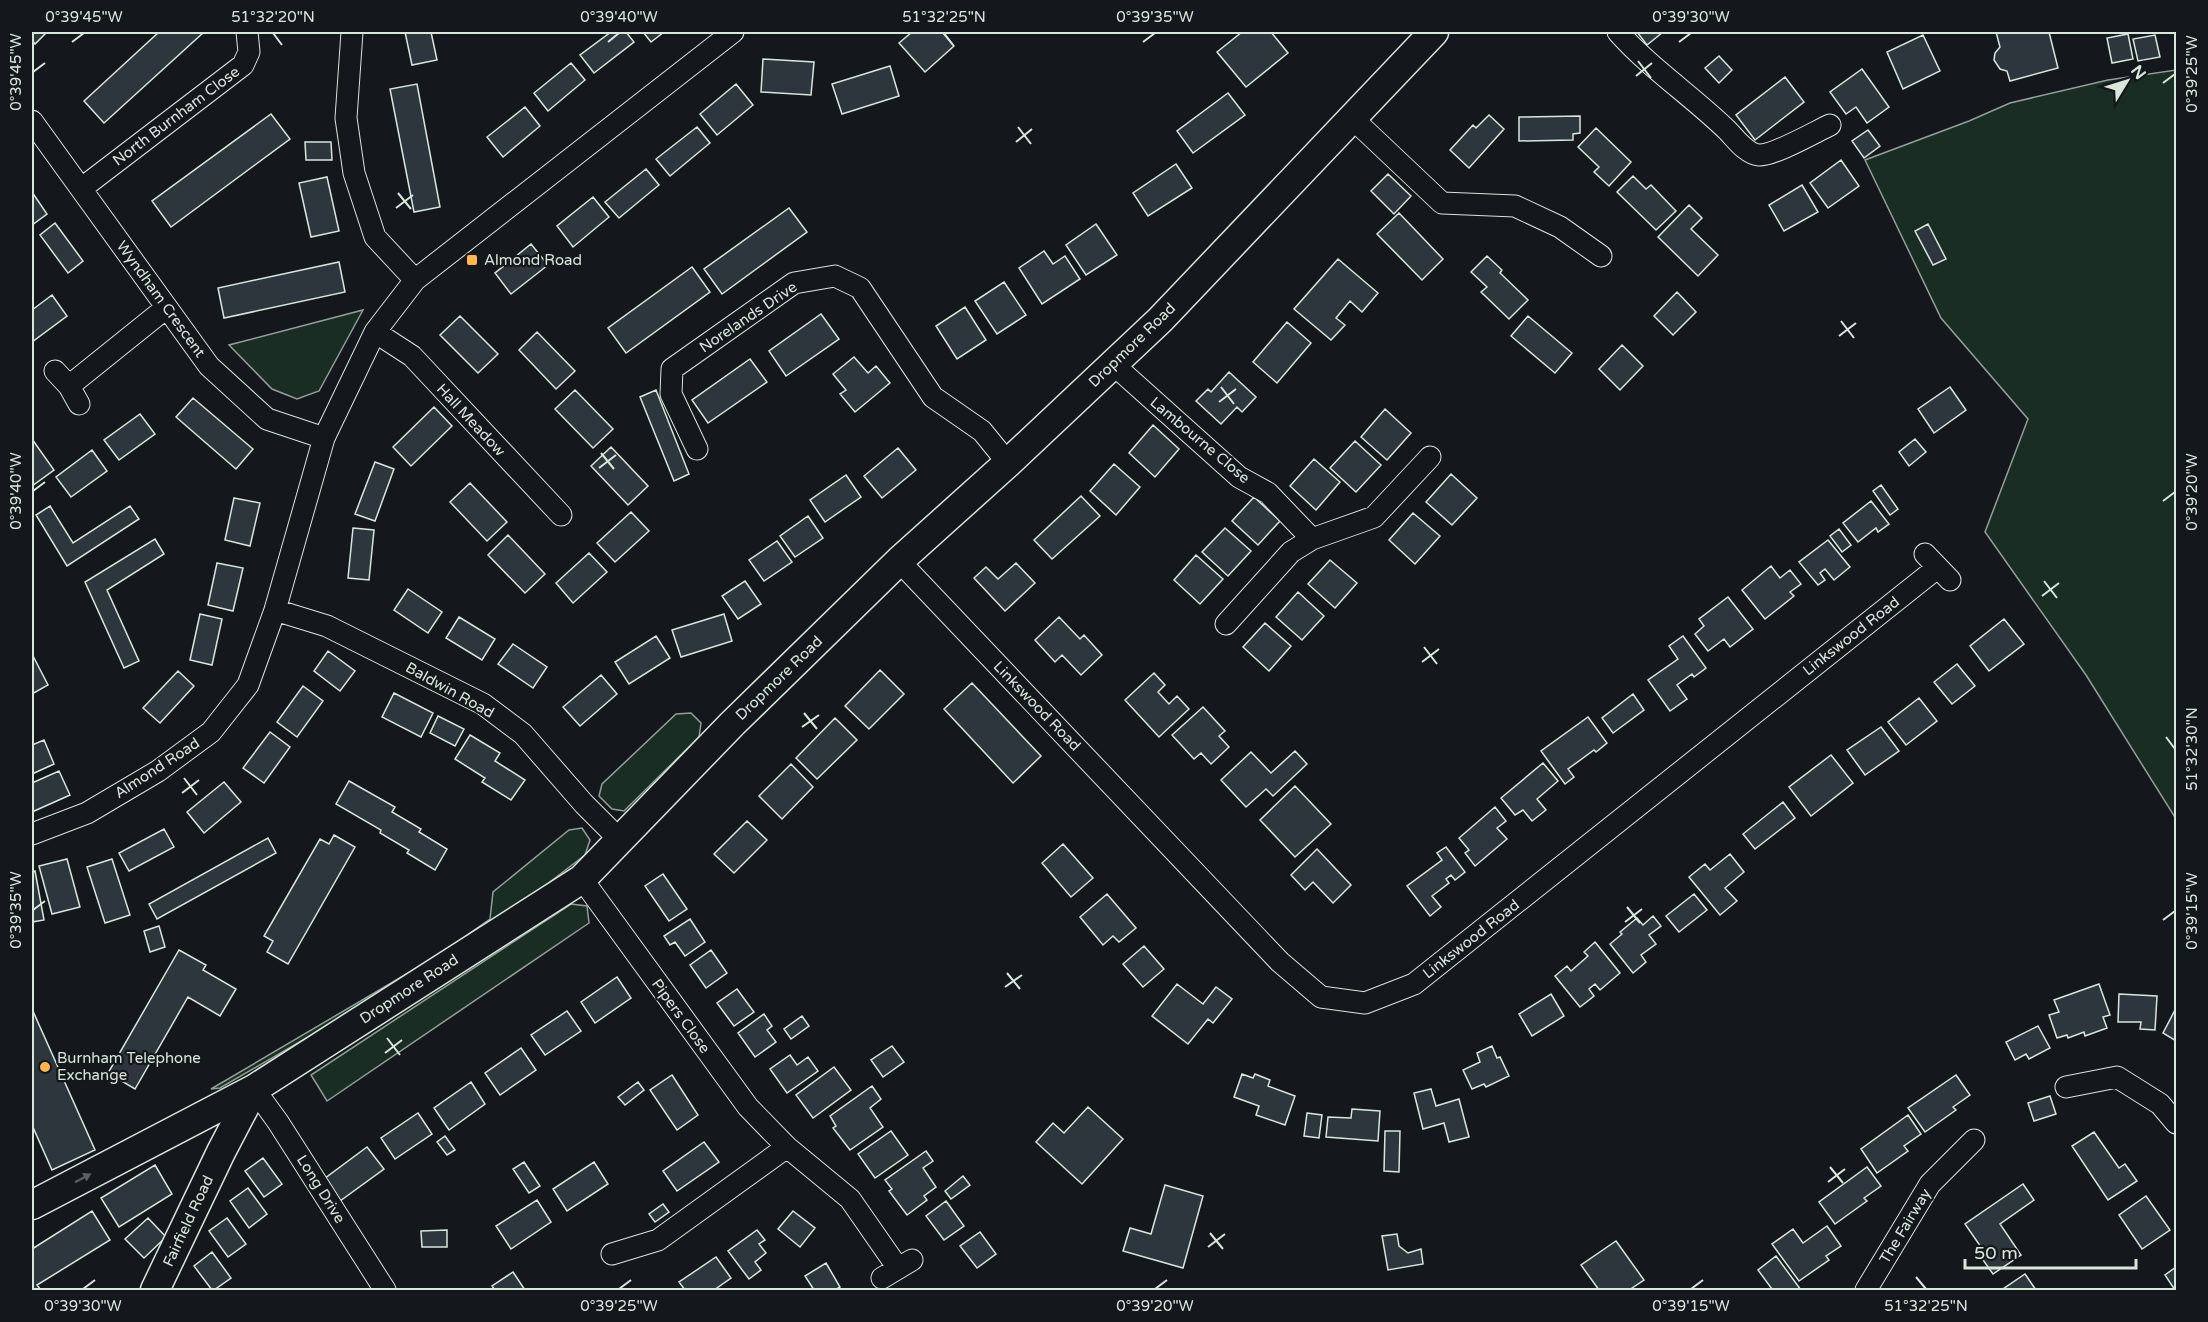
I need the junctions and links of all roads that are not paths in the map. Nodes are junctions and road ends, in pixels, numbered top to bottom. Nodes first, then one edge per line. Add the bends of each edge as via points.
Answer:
1 (247, 32) edge
2 (352, 32) edge
3 (733, 32) edge
4 (1434, 32) edge
5 (1618, 32) edge
6 (1351, 117) junction
7 (32, 121) edge
8 (1830, 125) dead end
9 (82, 188) junction
10 (1601, 256) dead end
11 (415, 280) junction
12 (166, 308) junction
13 (375, 332) junction
14 (1114, 365) junction
15 (68, 387) dead end
16 (324, 438) junction
17 (697, 449) dead end
18 (1430, 457) dead end
19 (1008, 463) junction
20 (561, 515) dead end
21 (1312, 539) junction
22 (899, 561) junction
23 (1938, 567) dead end
24 (275, 610) junction
25 (1226, 624) dead end
26 (32, 834) edge
27 (620, 840) junction
28 (582, 879) junction
29 (2066, 1087) dead end
30 (254, 1089) junction
31 (199, 1119) junction
32 (2176, 1124) edge
33 (1974, 1140) dead end
34 (787, 1147) junction
35 (221, 1152) junction
36 (32, 1205) edge
37 (612, 1254) dead end
38 (897, 1269) dead end
39 (155, 1290) edge
40 (385, 1290) edge
41 (1866, 1290) edge

1 - 9 street, North Burnham Close via 249,52 243,64
2 - 11 street via 346,118 354,173 375,237
3 - 11 street, Almond Road
4 - 6 street, Dropmore Road
5 - 8 street via 1745,149 1757,155
6 - 10 street via 1442,203 1515,206 1560,227
6 - 14 street, Dropmore Road
7 - 9 street, Wyndham Crescent
9 - 12 street, Wyndham Crescent
11 - 13 street, Almond Road
12 - 15 street
12 - 16 street, Wyndham Crescent via 209,366 267,419
13 - 16 street, Almond Road
13 - 20 street, Hall Meadow via 412,356
14 - 19 street, Dropmore Road
14 - 21 street, Lambourne Close via 1239,477 1268,493
16 - 24 street, Almond Road
17 - 19 street, Norelands Drive via 671,394 672,369 794,283 835,276 860,288 933,397 982,431
18 - 21 street via 1374,517
19 - 22 street, Dropmore Road
21 - 25 street via 1291,552
22 - 23 street, Linkswood Road via 1280,962 1321,997 1365,1003 1414,984
22 - 27 street, Dropmore Road
24 - 26 street, Almond Road via 248,685 211,732 158,771 87,813
24 - 27 street, Baldwin Road via 327,626 483,704 523,734
27 - 28 street, Dropmore Road
28 - 30 street, Dropmore Road
28 - 34 street, Pipers Close via 748,1107
29 - 32 street via 2117,1077 2160,1104
30 - 31 street, Dropmore Road
30 - 35 street, Fairfield Road
30 - 40 street, Long Drive
31 - 35 street via 217,1135
36 -> 31 street, Dropmore Road
33 - 41 street, The Fairway via 1930,1184
34 - 37 street via 658,1240
34 - 38 street, Pipers Close via 850,1199
35 - 39 street, Fairfield Road

